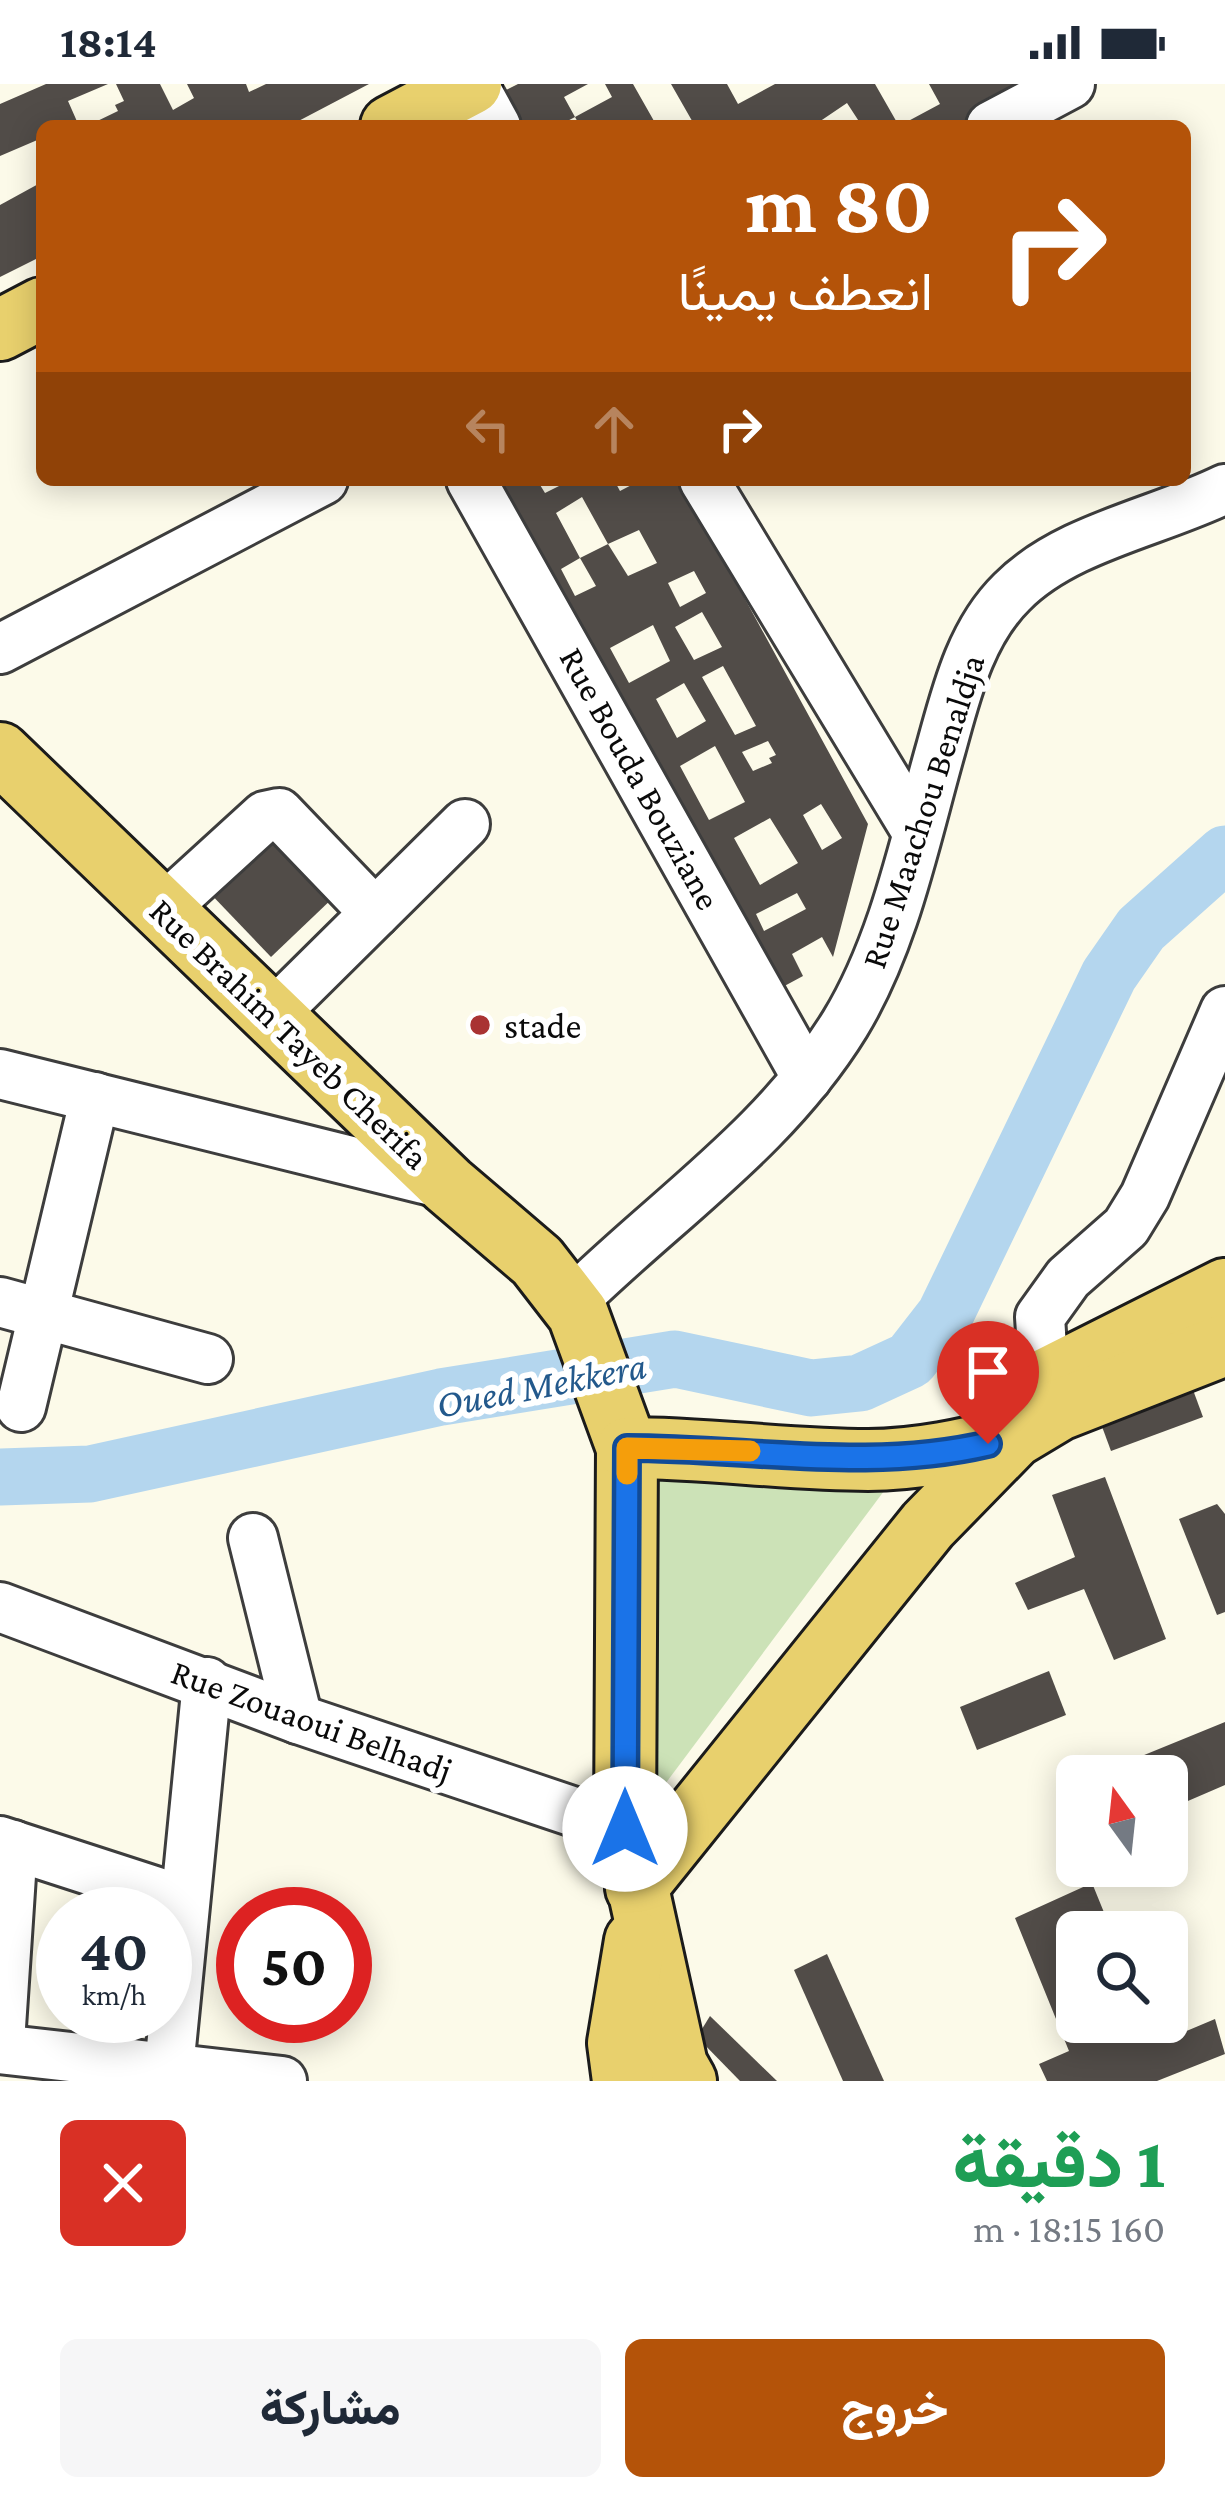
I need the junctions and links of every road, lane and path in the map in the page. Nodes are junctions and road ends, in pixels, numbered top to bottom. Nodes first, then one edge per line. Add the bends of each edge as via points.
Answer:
1 (472, 84) edge
2 (1070, 84) edge
3 (403, 120) edge
4 (493, 120) edge
5 (1002, 120) edge
6 (36, 311) edge
7 (0, 330) edge
8 (312, 486) edge
9 (474, 486) edge
10 (708, 486) edge
11 (1225, 489) edge
12 (0, 649) edge
13 (0, 753) edge
14 (465, 824) dead end
15 (917, 832) junction
16 (162, 910) junction
17 (375, 913) junction
18 (1225, 1011) edge
19 (272, 1016) junction
20 (0, 1074) edge
21 (807, 1078) junction
22 (95, 1097) junction
23 (448, 1185) junction
24 (1225, 1279) edge
25 (1225, 1289) edge
26 (21, 1308) edge
27 (574, 1309) junction
28 (1166, 1318) junction
29 (1225, 1345) edge
30 (208, 1359) dead end
31 (21, 1407) dead end
32 (1010, 1414) junction
33 (624, 1434) junction
34 (838, 1459) junction
35 (253, 1538) dead end
36 (0, 1607) edge
37 (207, 1682) junction
38 (298, 1719) junction
39 (625, 1829) junction
40 (6, 1843) edge
41 (142, 1887) edge
42 (186, 1887) edge
43 (638, 1899) junction
44 (171, 2043) edge
45 (0, 2046) edge
46 (169, 2068) junction
47 (659, 2077) edge
48 (270, 2080) edge

1 - 3 main road
1 - 4 street
2 - 5 street
6 - 7 main road
8 - 12 street
9 - 21 street, Rue Bouda Bouziane
10 - 15 street
11 - 15 street, Rue Maachou Benaldja via 1059,559 1013,590 958,688
13 - 16 main road, Rue Brahim Tayeb Cherifa
14 - 17 street
15 - 21 street, Rue Maachou Benaldja via 878,958
16 - 17 street via 260,820 279,813
16 - 19 main road, Rue Brahim Tayeb Cherifa
17 - 19 street
18 - 32 street via 1145,1196 1040,1317
19 - 23 main road, Rue Brahim Tayeb Cherifa
20 - 22 street
21 - 27 street, Rue Maachou Benaldja via 736,1157
22 - 23 street
22 - 26 street
23 - 27 main road, Rue Brahim Tayeb Cherifa via 537,1262
24 - 28 street
25 - 28 main road
26 - 30 street
26 - 31 street
27 - 33 main road, Rue Brahim Tayeb Cherifa
28 - 32 main road
29 - 32 main road via 1059,1410
32 - 34 main road
32 - 34 main road
32 - 43 main road
33 - 34 main road
33 - 39 main road
35 - 38 street
36 - 37 street, Rue Zouaoui Belhadj
37 - 38 street, Rue Zouaoui Belhadj
37 - 42 street
38 - 39 street, Rue Zouaoui Belhadj
39 - 43 main road
40 - 41 street
40 - 45 street
43 - 47 main road
44 - 46 street
45 - 46 street
46 - 48 street

